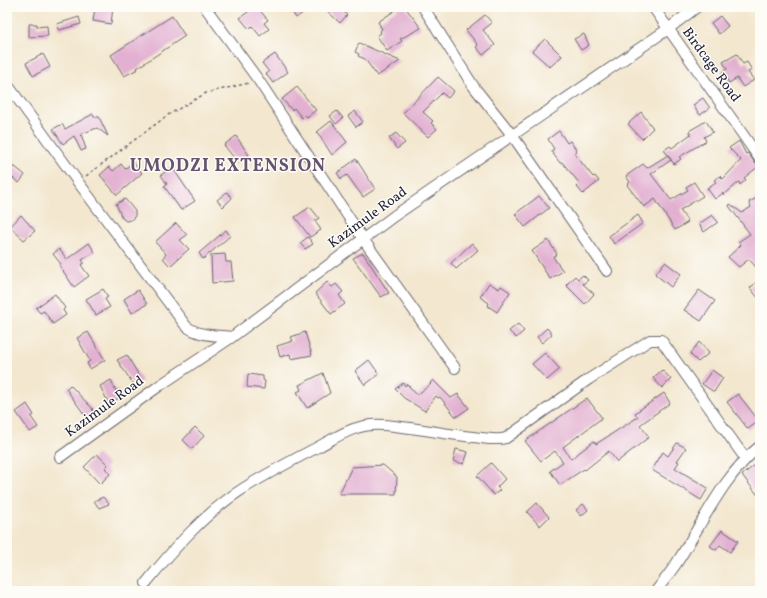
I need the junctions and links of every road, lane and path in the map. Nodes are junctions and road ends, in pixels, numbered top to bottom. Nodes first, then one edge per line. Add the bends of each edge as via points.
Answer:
1 (206, 7) edge
2 (423, 7) edge
3 (653, 7) edge
4 (696, 7) edge
5 (668, 29) junction
6 (259, 81) junction
7 (7, 84) edge
8 (512, 135) junction
9 (760, 159) edge
10 (78, 182) junction
11 (363, 239) junction
12 (607, 271) dead end
13 (232, 337) junction
14 (456, 368) dead end
15 (760, 446) edge
16 (60, 457) dead end
17 (745, 458) junction
18 (146, 583) dead end
19 (656, 591) edge

1 - 6 street
2 - 8 street via 474,87
3 - 5 street, Birdcage Road
4 - 5 street, Kazimule Road
5 - 8 street, Kazimule Road
5 - 9 street, Birdcage Road
6 - 10 path via 206,93 168,115
6 - 11 street
7 - 10 street
8 - 11 street, Kazimule Road
8 - 12 street
10 - 13 street via 186,326 202,333
11 - 13 street, Kazimule Road
11 - 14 street
13 - 16 street, Kazimule Road
15 - 17 street
17 - 18 street via 661,340 650,340 589,379 506,438 468,437 383,425 365,425 350,429 242,489 207,516
17 - 19 street via 719,492 676,564

